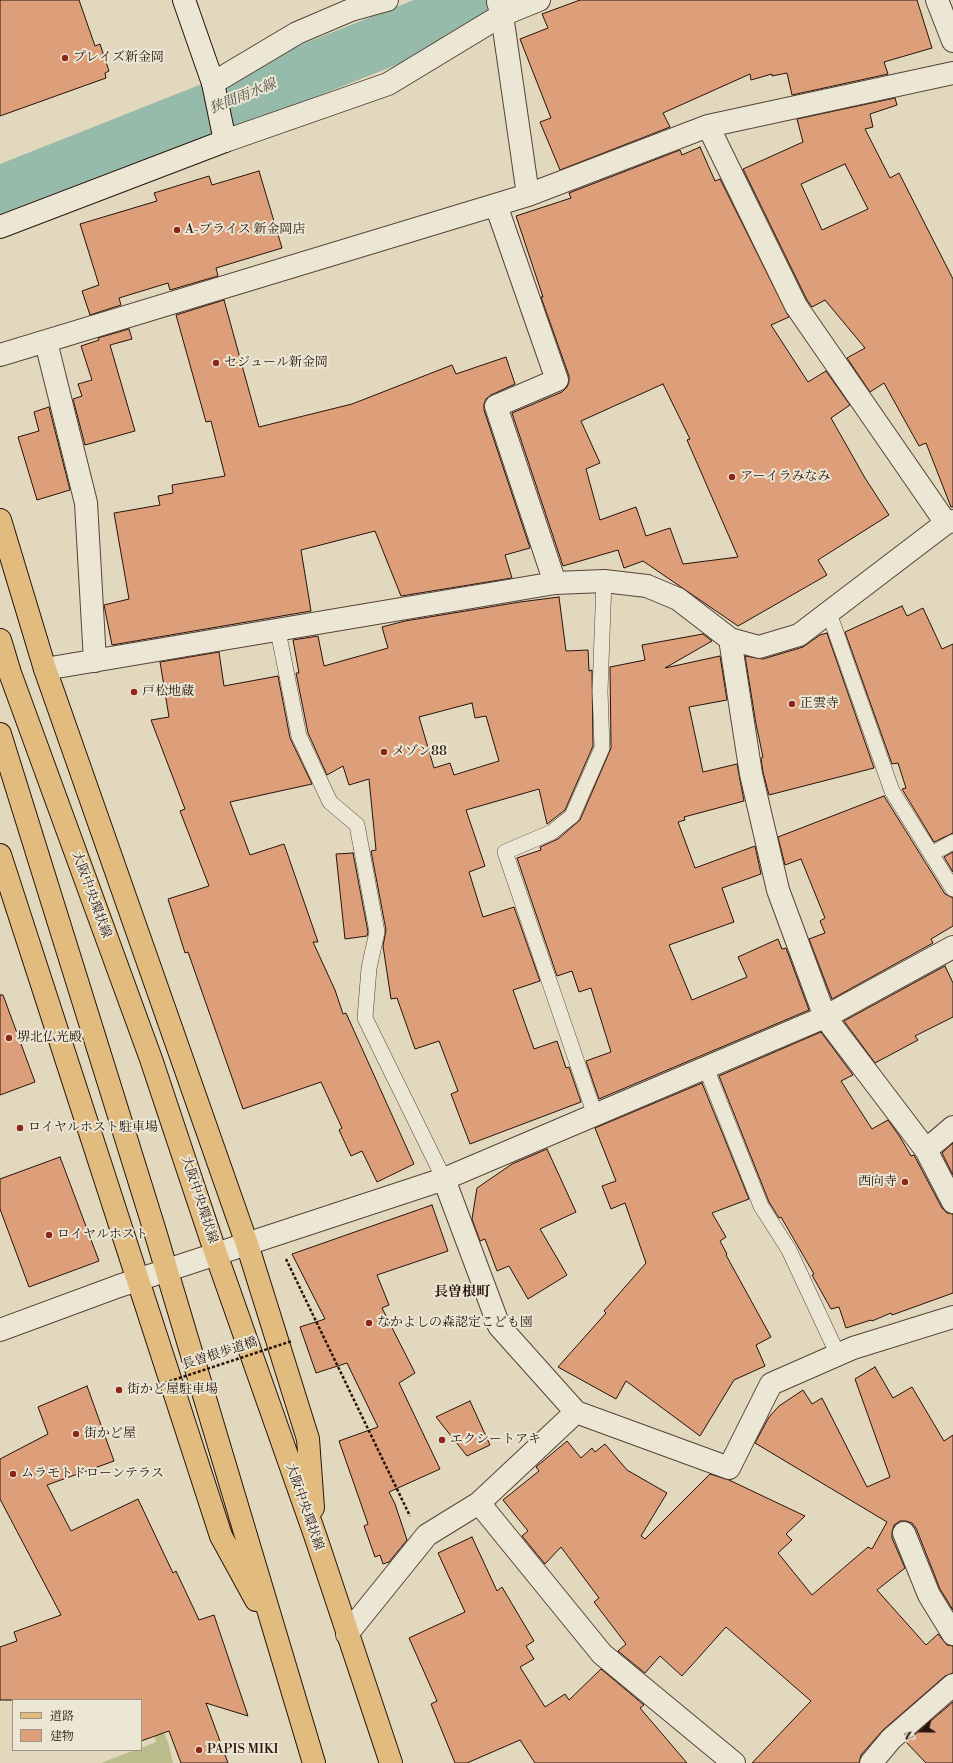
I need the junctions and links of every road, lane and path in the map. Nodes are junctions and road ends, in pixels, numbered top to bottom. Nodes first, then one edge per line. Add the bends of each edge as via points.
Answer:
1 (184, 0) edge
2 (387, 0) edge
3 (539, 0) edge
4 (937, 0) edge
5 (500, 7) edge
6 (953, 41) edge
7 (953, 72) edge
8 (214, 88) junction
9 (708, 126) junction
10 (223, 133) junction
11 (528, 195) junction
12 (496, 205) junction
13 (0, 227) edge
14 (46, 342) junction
15 (0, 355) edge
16 (0, 520) edge
17 (949, 522) edge
18 (604, 581) junction
19 (555, 583) junction
20 (829, 614) junction
21 (278, 631) junction
22 (730, 639) junction
23 (0, 640) edge
24 (95, 661) junction
25 (45, 669) junction
26 (0, 734) edge
27 (953, 842) edge
28 (931, 854) junction
29 (0, 855) edge
30 (953, 889) edge
31 (953, 947) edge
32 (825, 1017) junction
33 (706, 1068) junction
34 (595, 1115) junction
35 (953, 1127) edge
36 (926, 1150) junction
37 (444, 1179) junction
38 (953, 1202) edge
39 (268, 1238) junction
40 (247, 1244) junction
41 (216, 1254) junction
42 (166, 1271) junction
43 (139, 1280) junction
44 (953, 1317) edge
45 (0, 1330) edge
46 (292, 1341) dead end
47 (838, 1355) junction
48 (155, 1386) dead end
49 (576, 1412) junction
50 (479, 1503) junction
51 (904, 1532) dead end
52 (315, 1535) junction
53 (422, 1542) junction
54 (347, 1634) junction
55 (953, 1634) edge
56 (277, 1639) junction
57 (953, 1685) edge
58 (314, 1763) edge
59 (391, 1763) edge
60 (734, 1763) edge
61 (871, 1763) edge

1 - 8 street
2 - 8 street via 351,10 297,33
3 - 5 street
4 - 6 street
5 - 10 street via 388,84
5 - 11 street
7 - 9 street
8 - 10 street
9 - 11 street
9 - 17 street via 796,306
10 - 13 street
11 - 12 street
12 - 14 street
12 - 19 street via 557,380 496,406
14 - 15 street
14 - 24 street via 86,503
16 - 25 main road
17 - 20 street
18 - 19 street
18 - 22 street via 647,586 678,599
18 - 34 lane via 600,691 602,748 572,816 552,832 504,852
19 - 21 street
20 - 22 street via 799,635 759,647
20 - 28 lane via 892,791
21 - 24 street
21 - 37 lane via 299,736 330,802 357,825 377,932 369,968 365,1018
22 - 32 street via 751,774 778,890
23 - 41 main road, 大阪中央環状線 via 12,680 152,1059
24 - 25 street
25 - 40 main road
26 - 42 main road
27 - 28 lane
28 - 30 lane
29 - 43 main road
31 - 32 street
32 - 33 street
32 - 36 street
33 - 34 street
33 - 47 lane via 761,1206 789,1250
34 - 37 street
35 - 36 street
36 - 38 street
37 - 39 street
37 - 49 street via 499,1326
39 - 40 street
39 - 53 path via 282,1252
40 - 41 street
40 - 52 main road via 308,1439
41 - 42 street
41 - 52 main road, 大阪中央環状線
42 - 43 street
42 - 56 main road
43 - 45 street
43 - 56 main road via 221,1536
44 - 47 street
46 - 48 path, 長曽根歩道橋, bridge
47 - 49 street via 771,1384 729,1468
49 - 50 street
50 - 53 street via 427,1535
50 - 60 street via 602,1654
51 - 55 street via 929,1595
52 - 54 main road, 大阪中央環状線
53 - 54 street
54 - 59 main road, 大阪中央環状線
56 - 58 main road
57 - 61 street via 891,1739

